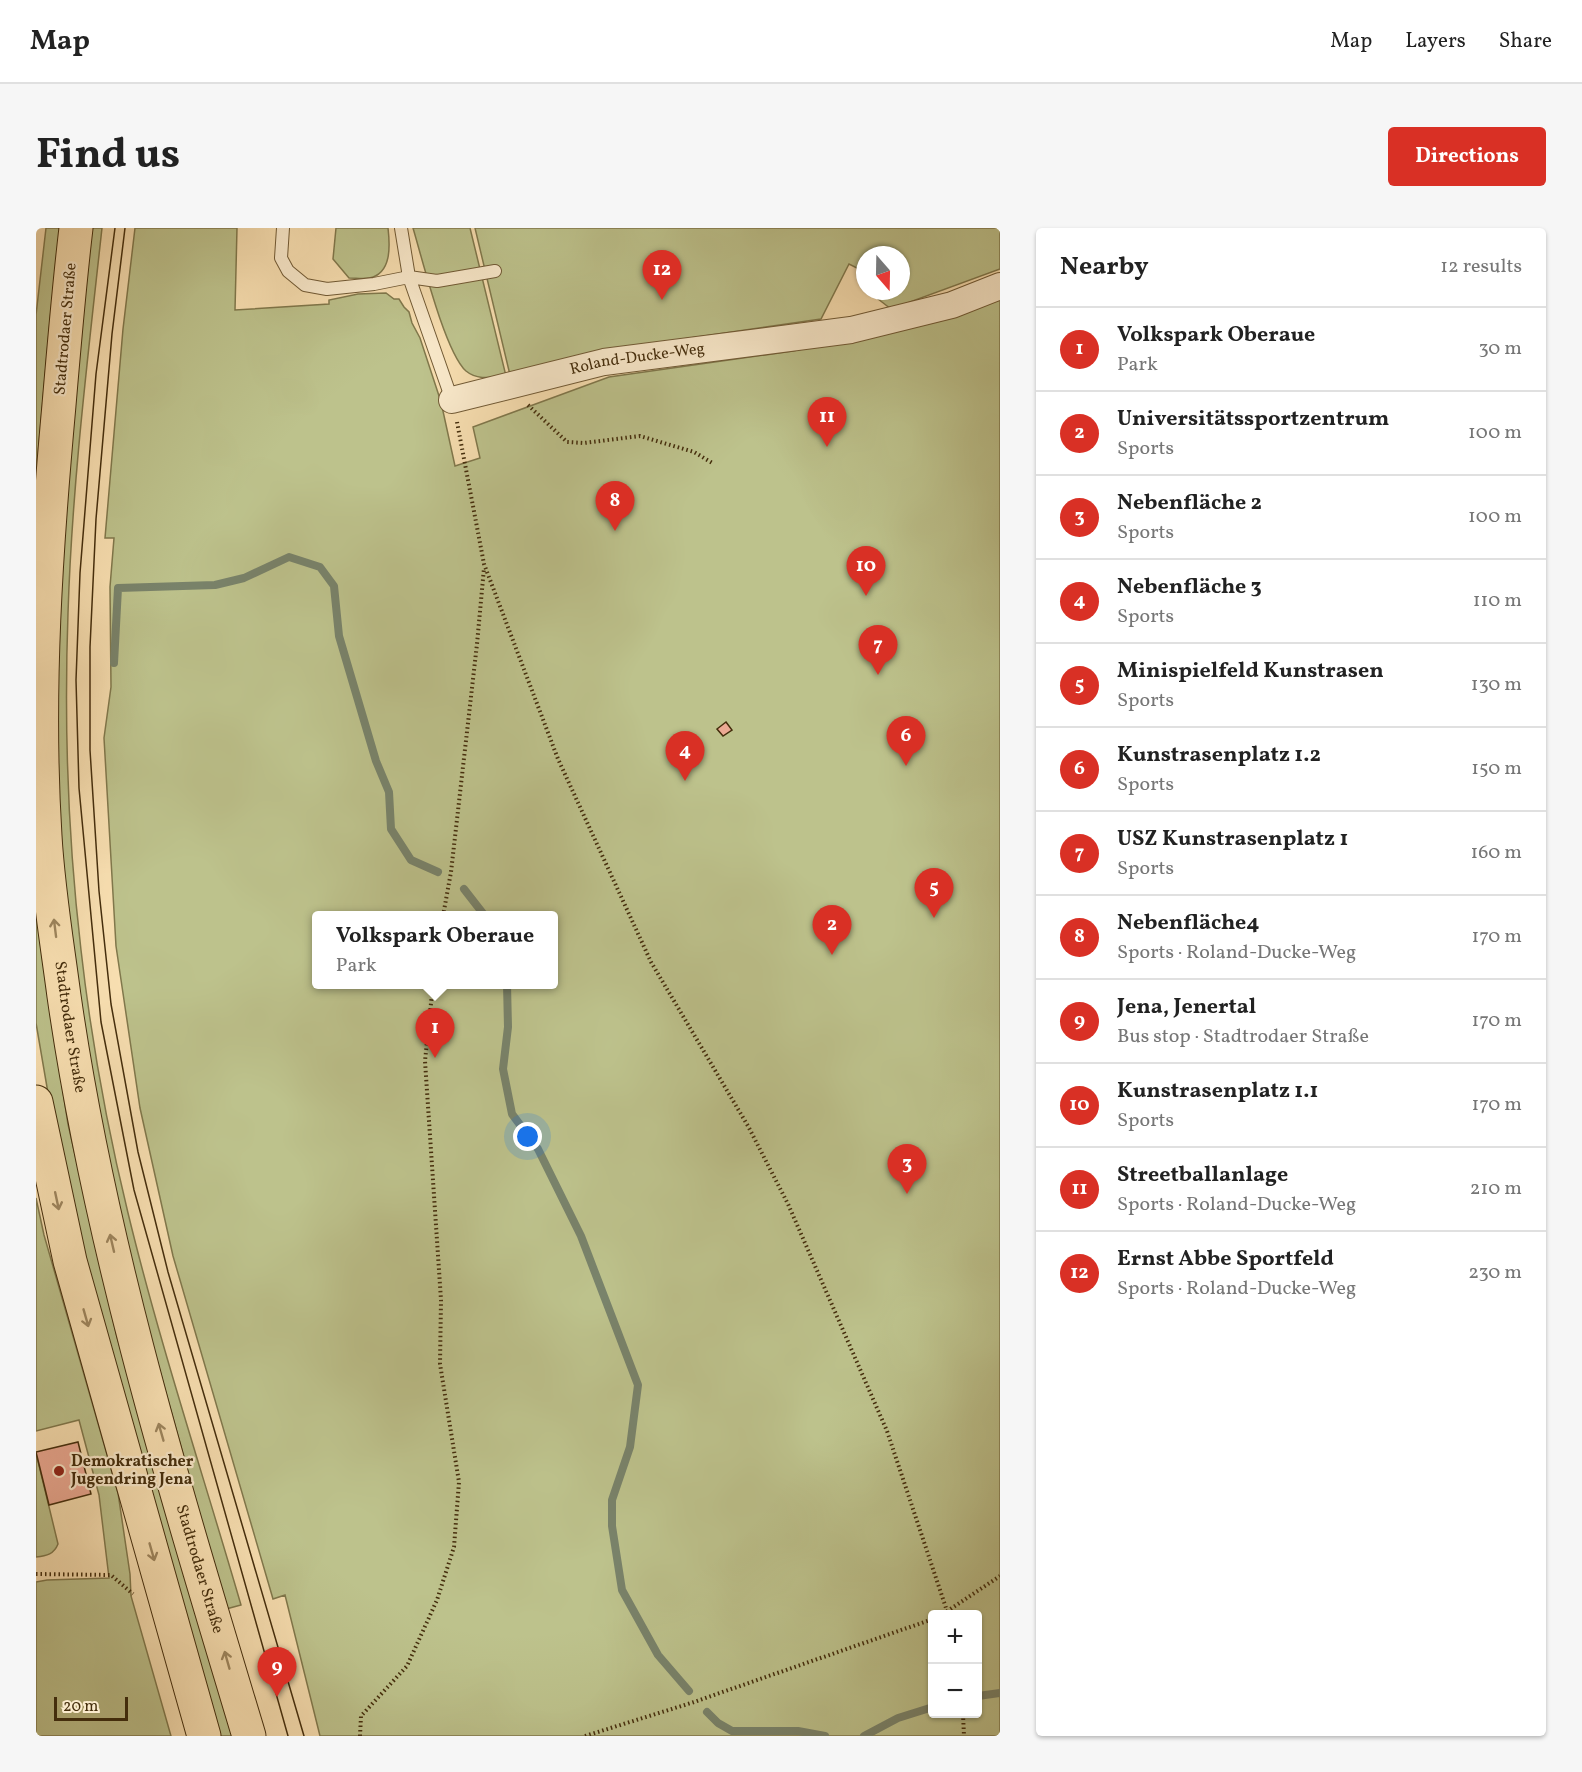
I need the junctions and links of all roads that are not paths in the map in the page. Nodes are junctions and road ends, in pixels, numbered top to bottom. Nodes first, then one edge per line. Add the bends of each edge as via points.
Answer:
1 (76, 228) edge
2 (283, 228) edge
3 (401, 228) edge
4 (495, 271) dead end
5 (409, 276) junction
6 (1000, 286) edge
7 (452, 400) joint
8 (36, 1102) edge
9 (204, 1736) edge
10 (249, 1736) edge

10 -> 1 main road, Stadtrodaer Straße via 122,1289 90,1152 45,837 42,678 47,534
2 - 5 lane via 280,258 305,285 327,289
3 - 5 lane
4 - 5 lane via 437,281
5 - 7 lane
6 - 7 street, Roland-Ducke-Weg via 952,305 851,330 604,362
8 -> 9 main road via 70,1261

